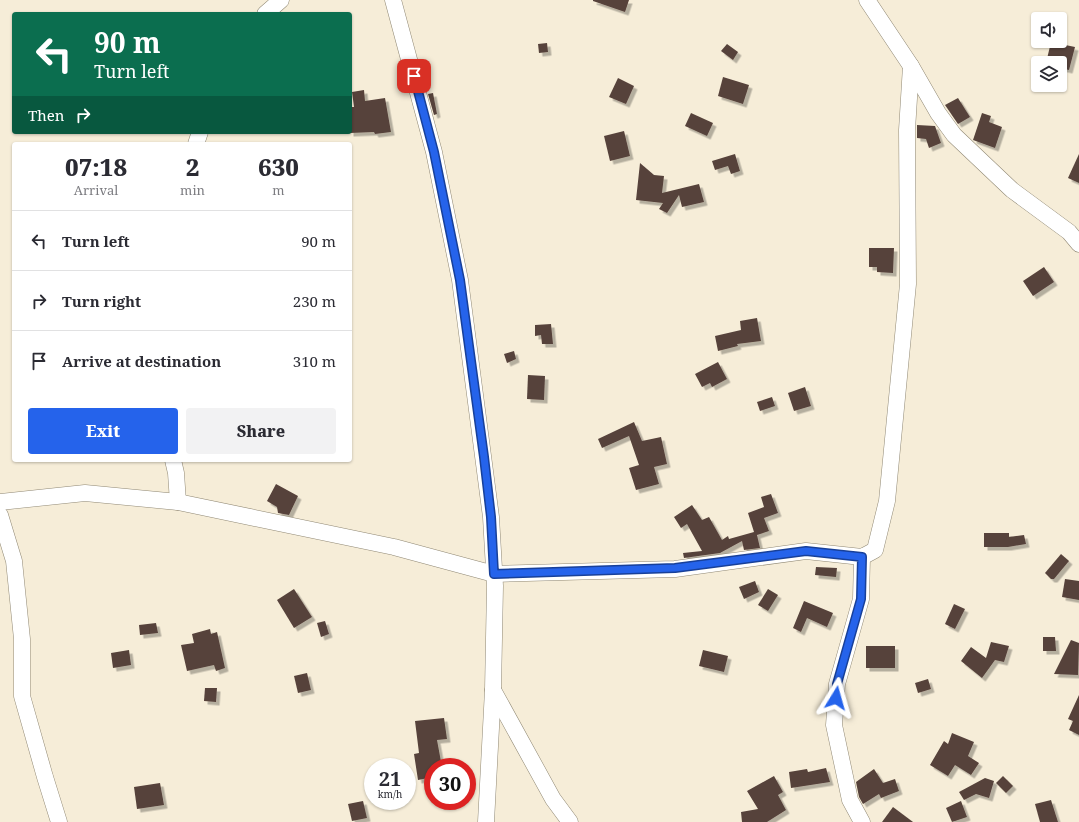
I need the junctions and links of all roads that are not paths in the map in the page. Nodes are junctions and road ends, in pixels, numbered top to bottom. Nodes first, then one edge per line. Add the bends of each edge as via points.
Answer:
1 (281, 0) edge
2 (393, 0) edge
3 (868, 0) edge
4 (267, 12) edge
5 (911, 66) junction
6 (1079, 244) edge
7 (173, 462) edge
8 (0, 502) edge
9 (178, 502) junction
10 (0, 515) edge
11 (862, 557) junction
12 (494, 574) junction
13 (493, 690) junction
14 (59, 822) edge
15 (486, 822) edge
16 (570, 822) edge
17 (862, 822) edge

1 - 4 street
2 - 12 street via 434,152 460,280 491,517
3 - 5 street
5 - 6 street via 954,135 1012,190 1069,232
5 - 11 street via 907,130 908,284 888,493 875,550
7 - 9 street
8 - 9 street via 85,493
9 - 12 street via 394,547
10 - 14 street via 14,562 22,639 22,696
11 - 12 street via 806,551 675,568
11 - 17 street via 861,599 837,684 834,725 850,800
12 - 13 street
13 - 15 street
13 - 16 street via 553,799

